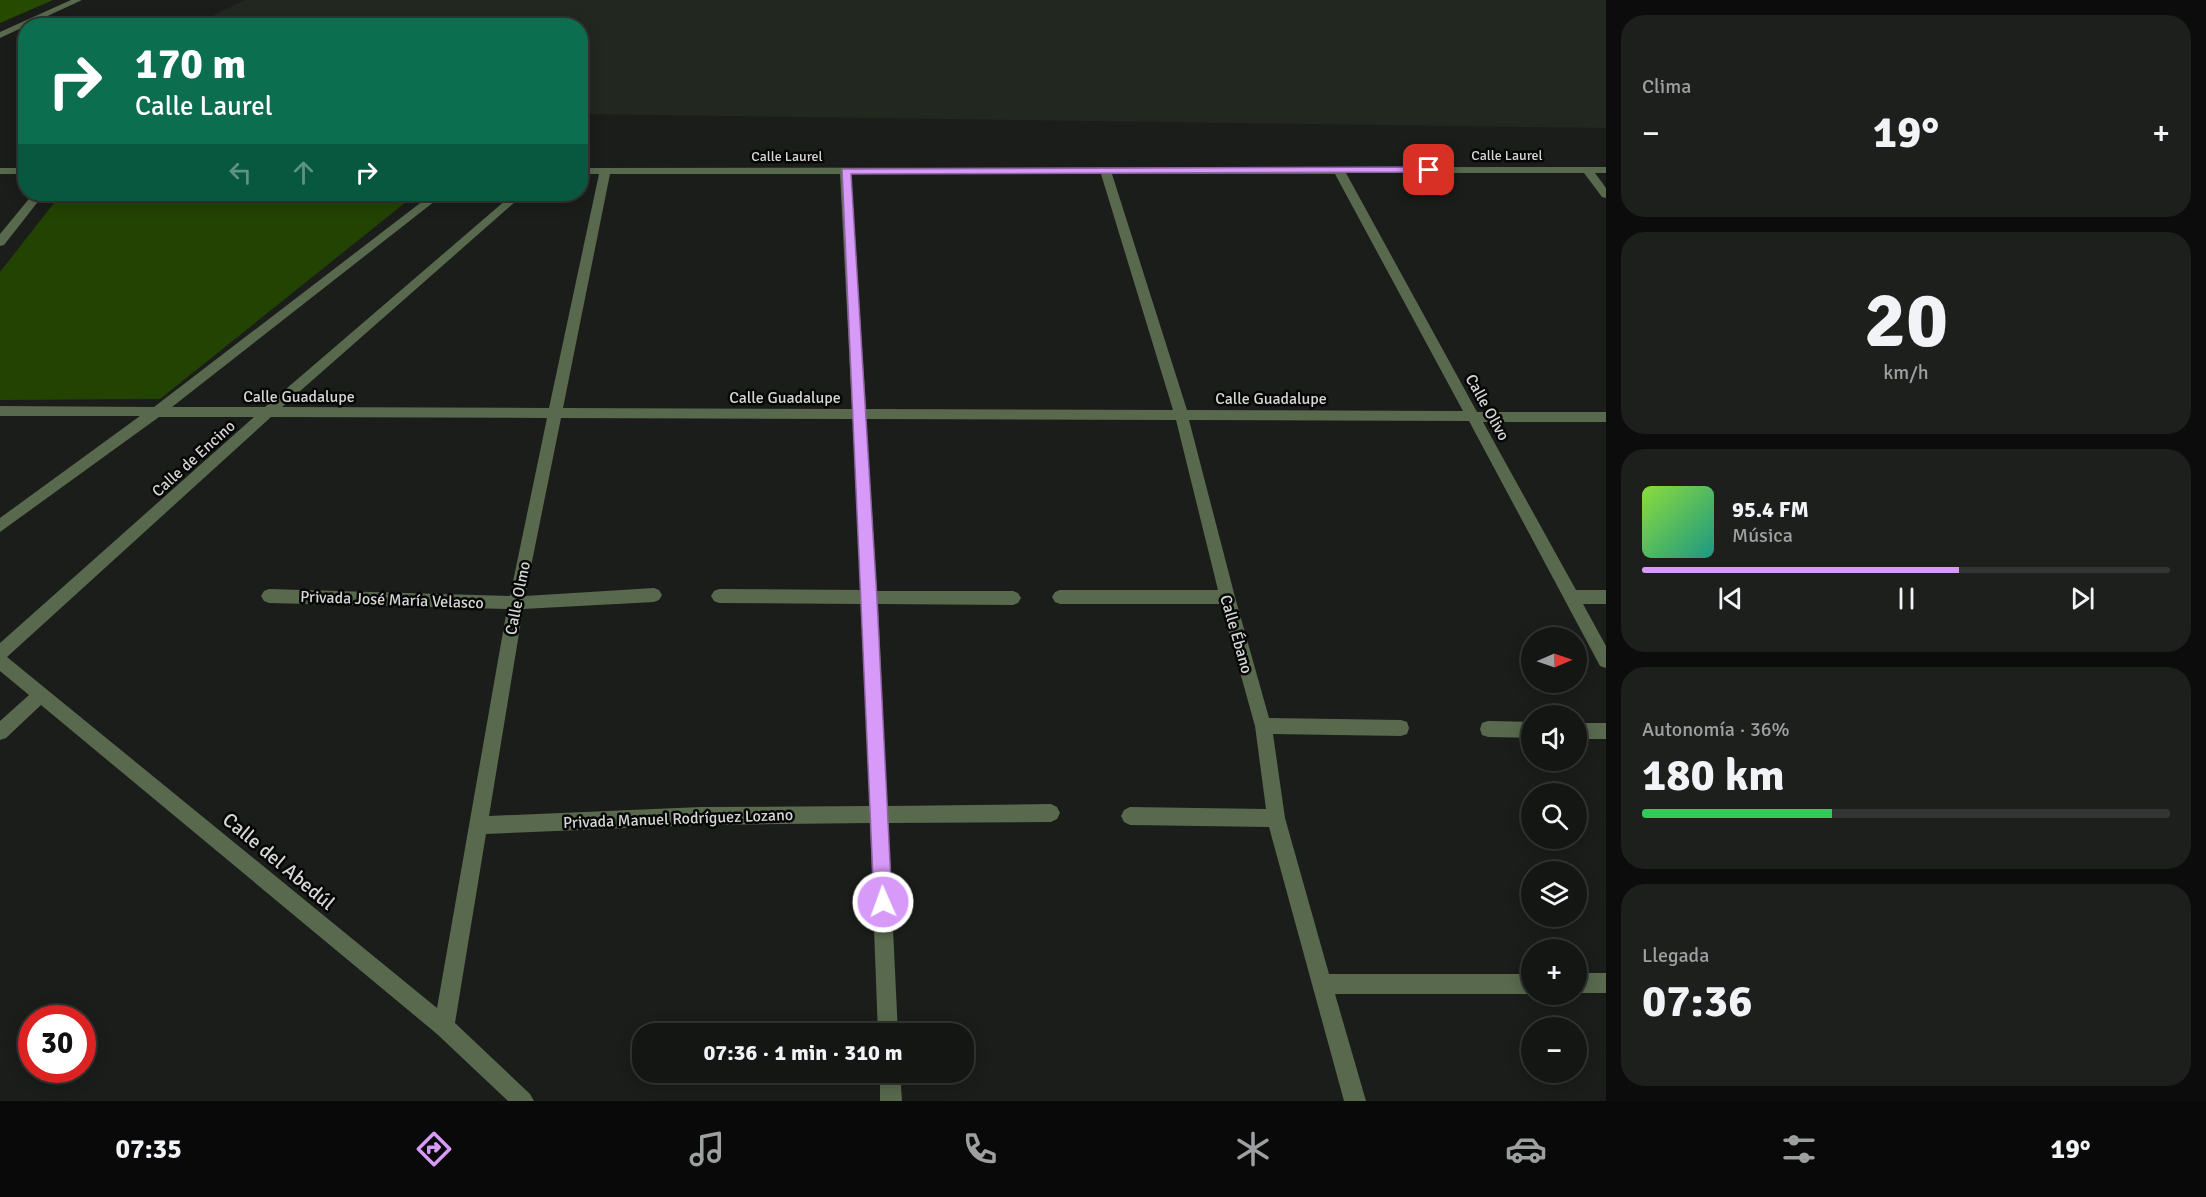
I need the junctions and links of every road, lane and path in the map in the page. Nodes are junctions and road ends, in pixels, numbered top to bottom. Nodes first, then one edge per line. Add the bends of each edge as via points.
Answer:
1 (78, 0) edge
2 (38, 18) edge
3 (18, 27) edge
4 (0, 35) edge
5 (1105, 170) junction
6 (1339, 170) junction
7 (1587, 170) junction
8 (1606, 170) edge
9 (0, 171) edge
10 (18, 171) edge
11 (588, 171) edge
12 (605, 171) junction
13 (845, 171) junction
14 (1606, 195) edge
15 (32, 201) edge
16 (429, 201) edge
17 (511, 201) edge
18 (0, 242) edge
19 (0, 411) edge
20 (156, 412) junction
21 (268, 412) junction
22 (554, 413) junction
23 (860, 414) junction
24 (1181, 414) junction
25 (1474, 416) junction
26 (1606, 417) edge
27 (0, 526) edge
28 (269, 596) dead end
29 (654, 596) dead end
30 (719, 596) dead end
31 (1060, 597) dead end
32 (1227, 597) junction
33 (1573, 597) junction
34 (1606, 597) edge
35 (1013, 598) dead end
36 (870, 599) junction
37 (516, 603) junction
38 (0, 653) edge
39 (0, 661) edge
40 (1606, 661) edge
41 (42, 694) junction
42 (1263, 726) junction
43 (1401, 728) dead end
44 (1488, 729) dead end
45 (1521, 730) edge
46 (1587, 731) edge
47 (0, 732) edge
48 (1606, 732) edge
49 (1051, 813) dead end
50 (880, 814) junction
51 (1130, 816) dead end
52 (1276, 818) junction
53 (477, 825) junction
54 (1587, 983) edge
55 (1606, 983) edge
56 (1323, 984) junction
57 (1521, 984) edge
58 (888, 1023) edge
59 (444, 1027) junction
60 (890, 1083) edge
61 (523, 1101) edge
62 (891, 1101) edge
63 (1355, 1101) edge

1 - 2 street
3 - 4 street
5 - 6 street, Calle Laurel
5 - 13 street, Calle Laurel
5 - 24 street, Calle Ébano
6 - 7 street, Calle Laurel
6 - 25 street, Calle Olivo
7 - 8 street, Calle Laurel
7 - 14 street
9 - 10 street
11 - 12 street, Calle Laurel
12 - 13 street, Calle Laurel
12 - 22 street, Calle Olmo
13 - 23 street
15 - 18 street
16 - 20 street
17 - 21 street, Calle de Encino
19 - 20 street, Calle Guadalupe
20 - 21 street, Calle Guadalupe
20 - 27 street
21 - 22 street, Calle Guadalupe
21 - 38 street, Calle de Encino
22 - 23 street, Calle Guadalupe
22 - 37 street, Calle Olmo
23 - 24 street, Calle Guadalupe
23 - 36 street
24 - 25 street, Calle Guadalupe
24 - 32 street, Calle Ébano
25 - 26 street, Calle Guadalupe
25 - 33 street, Calle Olivo
28 - 37 street, Privada José María Velasco
29 - 37 street, Privada José María Velasco
30 - 36 street
31 - 32 street
32 - 42 street, Calle Ébano
33 - 34 street
33 - 40 street, Calle Olivo
35 - 36 street
36 - 50 street
37 - 53 street, Calle Olmo
39 - 41 street, Calle del Abedúl
41 - 47 street
41 - 59 street, Calle del Abedúl
42 - 43 street
42 - 52 street, Calle Ébano
44 - 45 street
46 - 48 street
49 - 50 street, Privada Manuel Rodríguez Lozano
50 - 53 street, Privada Manuel Rodríguez Lozano
50 - 58 street
51 - 52 street
52 - 56 street, Calle Ébano
53 - 59 street, Calle Olmo
54 - 55 street
56 - 57 street
56 - 63 street, Calle Ébano
59 - 61 street, Calle del Abedúl
60 - 62 street

